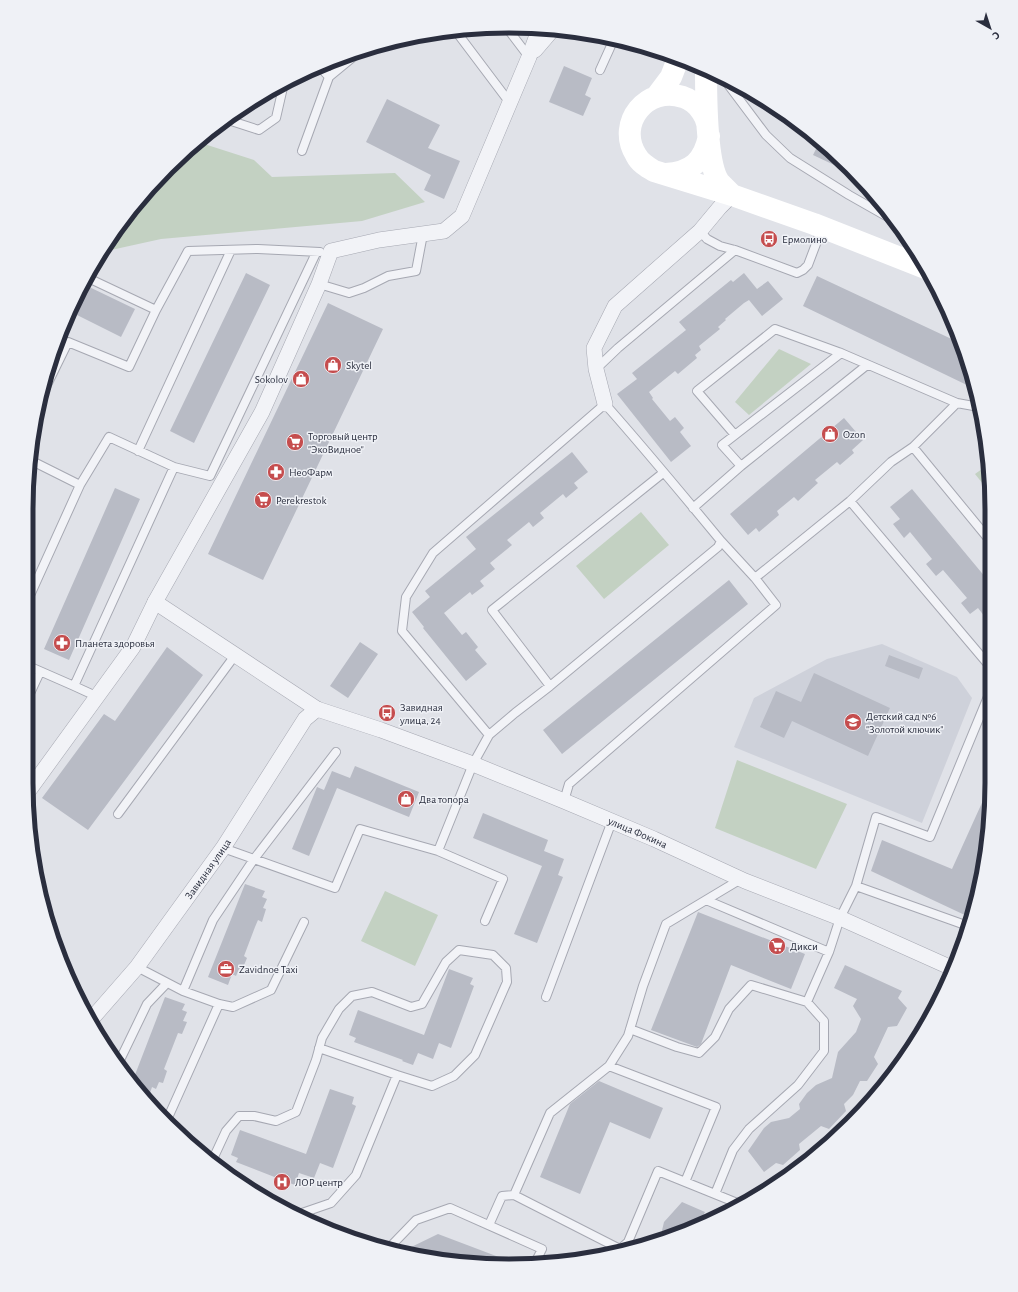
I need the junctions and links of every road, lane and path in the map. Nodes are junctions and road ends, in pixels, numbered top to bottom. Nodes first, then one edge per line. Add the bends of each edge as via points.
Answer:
1 (511, 33) edge
2 (538, 34) edge
3 (548, 35) edge
4 (459, 36) edge
5 (612, 44) edge
6 (530, 57) junction
7 (349, 61) edge
8 (676, 63) edge
9 (600, 70) dead end
10 (323, 71) edge
11 (706, 76) edge
12 (329, 77) junction
13 (731, 88) edge
14 (282, 91) edge
15 (656, 97) junction
16 (510, 103) junction
17 (233, 121) edge
18 (708, 129) junction
19 (302, 151) dead end
20 (666, 174) junction
21 (732, 195) junction
22 (883, 214) edge
23 (822, 227) junction
24 (700, 231) junction
25 (423, 234) junction
26 (230, 250) junction
27 (735, 250) junction
28 (331, 251) junction
29 (316, 252) junction
30 (913, 258) edge
31 (92, 280) edge
32 (319, 284) junction
33 (156, 310) junction
34 (840, 353) junction
35 (867, 365) junction
36 (596, 368) junction
37 (53, 373) edge
38 (957, 403) junction
39 (605, 404) junction
40 (974, 406) edge
41 (735, 435) junction
42 (913, 447) junction
43 (138, 451) junction
44 (35, 463) edge
45 (741, 466) junction
46 (174, 467) junction
47 (663, 473) junction
48 (80, 485) junction
49 (850, 501) junction
50 (693, 508) junction
51 (985, 535) edge
52 (721, 541) junction
53 (755, 578) junction
54 (33, 589) edge
55 (155, 602) junction
56 (236, 654) junction
57 (985, 661) edge
58 (33, 668) edge
59 (40, 672) junction
60 (74, 686) junction
61 (550, 686) junction
62 (33, 687) edge
63 (98, 697) junction
64 (985, 704) edge
65 (316, 709) junction
66 (489, 735) junction
67 (336, 752) dead end
68 (473, 764) junction
69 (33, 785) edge
70 (564, 801) junction
71 (118, 814) dead end
72 (612, 821) junction
73 (223, 848) junction
74 (438, 851) junction
75 (254, 859) junction
76 (741, 879) junction
77 (856, 886) junction
78 (706, 900) junction
79 (840, 918) junction
80 (486, 921) dead end
81 (304, 922) dead end
82 (963, 924) edge
83 (829, 952) junction
84 (137, 967) junction
85 (948, 967) edge
86 (167, 983) junction
87 (183, 991) junction
88 (546, 997) dead end
89 (807, 1002) junction
90 (219, 1004) junction
91 (94, 1016) edge
92 (630, 1029) junction
93 (319, 1048) junction
94 (121, 1058) edge
95 (609, 1066) junction
96 (396, 1075) junction
97 (169, 1116) edge
98 (214, 1157) edge
99 (685, 1182) junction
100 (715, 1194) junction
101 (514, 1195) junction
102 (734, 1202) edge
103 (304, 1212) edge
104 (488, 1225) junction
105 (392, 1244) edge
106 (625, 1245) edge
107 (613, 1247) edge
108 (537, 1258) edge

1 - 6 lane
2 - 6 street
3 - 6 street
4 - 16 lane
5 - 9 lane
6 - 16 street
7 - 12 lane
8 - 15 street via 671,77
10 - 12 lane
11 - 18 street
12 - 19 lane
13 - 22 lane via 766,135 790,158
14 - 17 lane via 276,118 259,130
15 - 18 street via 667,94 687,98 702,111
15 - 20 street via 645,102 637,111 629,133 636,156 644,165
16 - 25 street via 462,216 444,231
18 - 20 street via 706,148 700,160 678,173
18 - 21 street via 713,167 719,181
20 - 21 street
21 - 23 street
21 - 24 street
23 - 27 lane via 808,265 796,273
23 - 30 street
24 - 27 lane via 707,239
24 - 36 street via 615,306 594,348
25 - 28 street via 379,240
25 - 32 lane via 416,271 388,276 349,293
26 - 29 lane
26 - 33 lane via 188,251
26 - 43 lane
27 - 36 lane
28 - 29 lane
28 - 32 street
29 - 46 lane via 210,476
31 - 33 lane
32 - 55 street via 262,412
33 - 37 lane via 129,367 68,342
34 - 35 lane
34 - 41 lane
34 - 41 lane via 775,329 697,390
35 - 38 lane
35 - 45 lane
36 - 39 street
38 - 40 lane
38 - 42 lane
39 - 47 lane
39 - 66 lane via 433,553 406,597 402,631
41 - 45 lane via 722,445
42 - 49 lane via 891,462
42 - 51 lane
43 - 46 lane
43 - 48 lane via 109,437
44 - 48 lane
45 - 50 lane
46 - 60 lane
47 - 50 lane
47 - 61 lane via 492,610
48 - 54 lane
49 - 53 lane
49 - 57 lane
50 - 52 lane
52 - 53 lane
52 - 61 lane via 718,547
53 - 70 lane via 776,605 569,784
55 - 56 street, улица Фокина
55 - 63 street via 133,647
56 - 65 street, улица Фокина
56 - 71 lane
58 - 59 lane
59 - 60 lane
59 - 62 lane
60 - 63 lane
61 - 66 lane
63 - 69 street
64 - 77 lane via 930,837 876,817
65 - 68 street, улица Фокина
65 - 73 street, Завидная улица via 305,719
66 - 68 lane
67 - 75 lane
68 - 70 street, улица Фокина
68 - 74 lane
70 - 72 street, улица Фокина
72 - 76 street, улица Фокина
72 - 88 lane
73 - 75 lane
73 - 84 street, Завидная улица
74 - 75 lane via 360,829 334,888
74 - 80 lane via 503,879
75 - 87 lane via 213,920
76 - 78 lane
76 - 79 street, улица Фокина
77 - 79 lane
77 - 82 lane
78 - 83 lane
78 - 92 lane via 666,924
79 - 83 lane
79 - 85 street, улица Фокина
81 - 90 lane via 271,990 233,1007
83 - 89 lane
84 - 86 lane
84 - 91 street, Завидная улица
86 - 87 lane
86 - 94 lane via 147,1004
87 - 90 lane
89 - 92 lane via 752,985 729,1009 714,1037 699,1053 677,1048
89 - 100 lane via 824,1022 824,1051 798,1085 749,1129 733,1150
90 - 97 lane
92 - 95 lane
93 - 96 lane
93 - 96 lane via 339,1009 352,996 372,992 410,1007 422,1004 446,962 459,950 493,955 506,968 507,982 475,1055 454,1076 432,1086
93 - 98 lane via 296,1112 276,1121 254,1116 239,1116 226,1131
95 - 99 lane via 716,1107
95 - 101 lane via 550,1114
96 - 103 lane via 356,1175 332,1203
99 - 100 lane
99 - 106 lane via 658,1172
100 - 102 lane
101 - 104 lane via 502,1196
101 - 107 lane
104 - 105 lane via 450,1208 416,1220
104 - 108 lane via 542,1249

